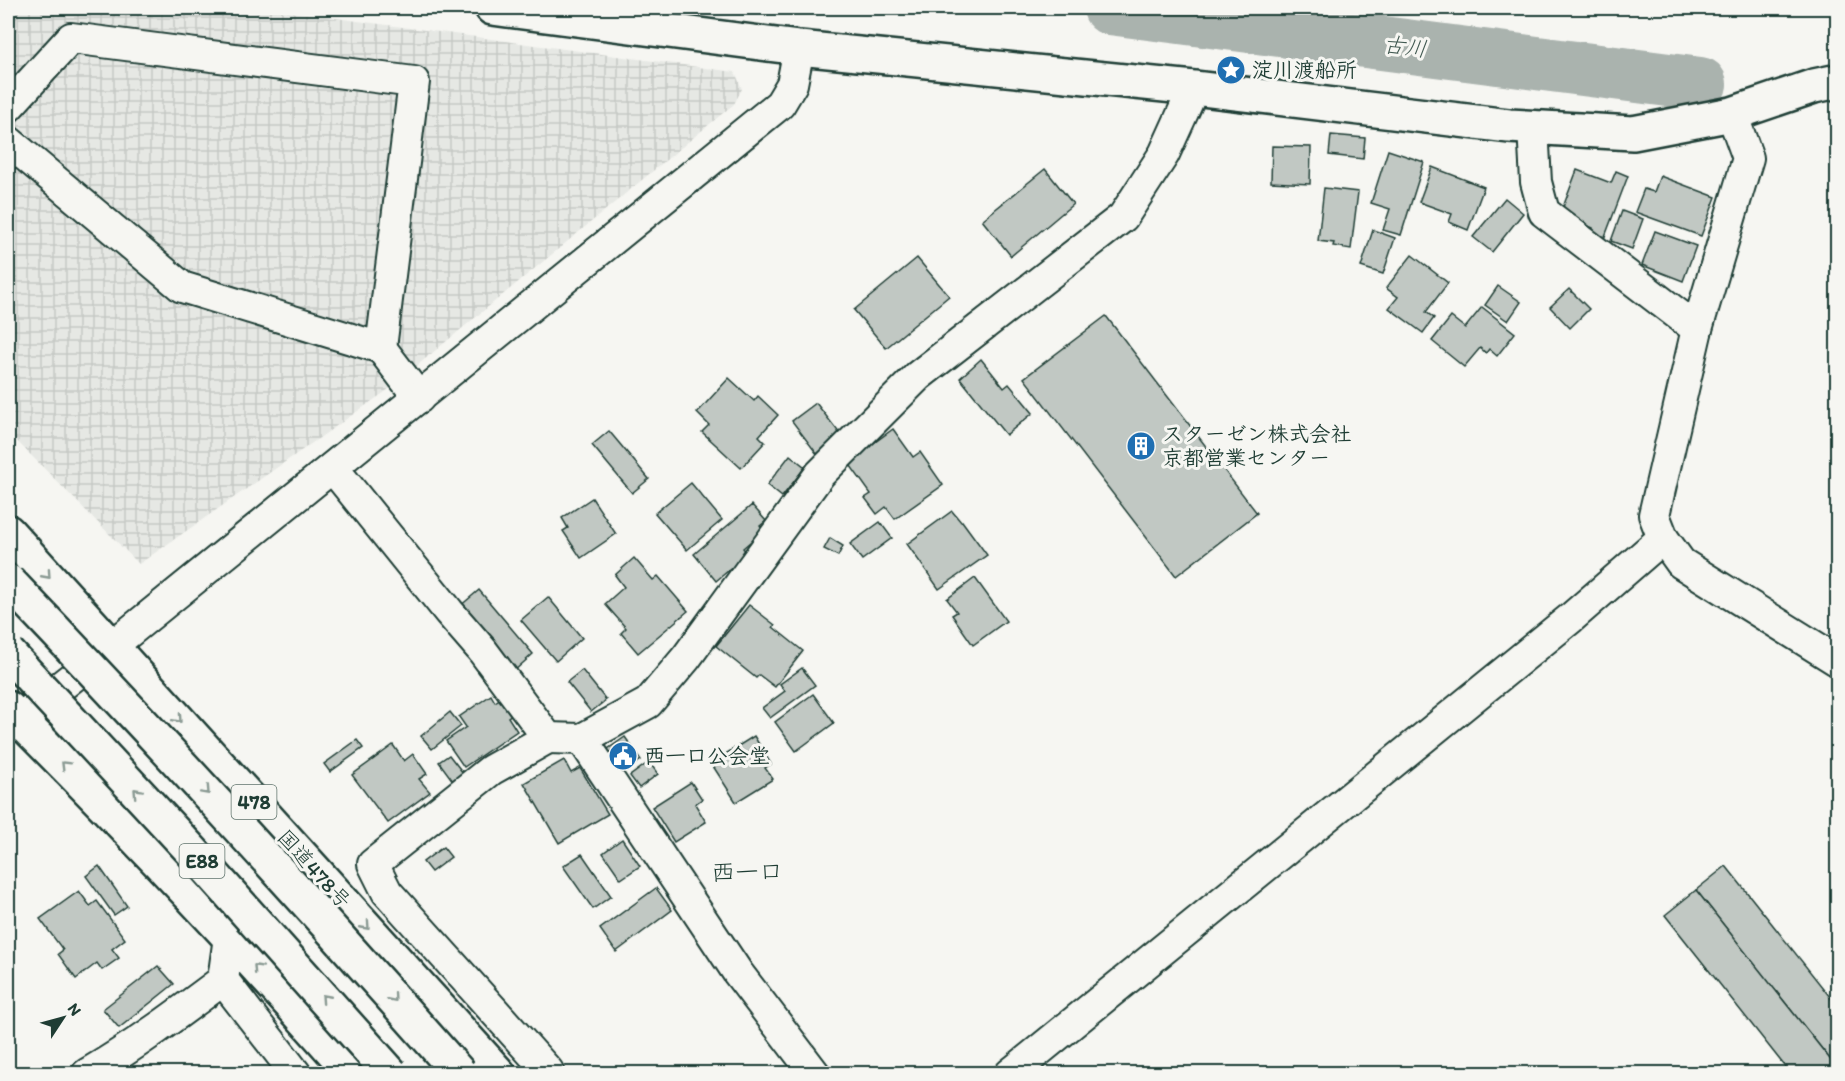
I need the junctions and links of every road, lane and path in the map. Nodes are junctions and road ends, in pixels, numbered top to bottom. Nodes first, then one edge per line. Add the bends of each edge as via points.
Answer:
1 (492, 8) edge
2 (799, 48) junction
3 (1838, 81) edge
4 (1194, 88) junction
5 (8, 107) edge
6 (1732, 114) junction
7 (1533, 128) junction
8 (8, 141) edge
9 (1697, 329) junction
10 (381, 348) junction
11 (419, 398) junction
12 (333, 468) junction
13 (8, 532) edge
14 (1663, 538) junction
15 (8, 581) edge
16 (112, 646) junction
17 (8, 653) edge
18 (1838, 661) edge
19 (11, 718) edge
20 (548, 738) junction
21 (582, 739) junction
22 (229, 937) junction
23 (223, 980) junction
24 (548, 1071) dead end
25 (87, 1074) edge
26 (296, 1074) edge
27 (353, 1074) edge
28 (392, 1074) edge
29 (460, 1074) edge
30 (499, 1074) edge
31 (815, 1074) edge
32 (1010, 1074) edge

1 - 2 main road
2 - 4 main road
2 - 11 street via 792,84 780,105
3 - 6 main road
4 - 7 main road
4 - 21 street via 1164,154 1123,217 918,376 820,474 686,658 648,703
5 - 10 street via 71,38 414,82
6 - 7 main road via 1633,133
6 - 9 street via 1748,158
7 - 9 street via 1536,182 1544,212
8 - 10 street via 182,287
9 - 14 street via 1654,515
10 - 11 street
11 - 12 street
12 - 16 street
12 - 20 street via 482,650
13 -> 16 main road, 国道478号 / 478
14 - 18 street via 1681,562
14 - 32 street via 1571,618
15 -> 29 main road, E88, bridge via 224,811
16 - 19 street
16 -> 30 main road, 国道478号 / 478
28 -> 17 main road, E88, bridge
22 -> 19 main road via 109,810
20 - 21 street
20 - 24 street via 491,770 373,864 387,892
21 - 31 street via 738,973
22 - 23 street
27 -> 22 main road
23 - 25 street
23 - 26 street

